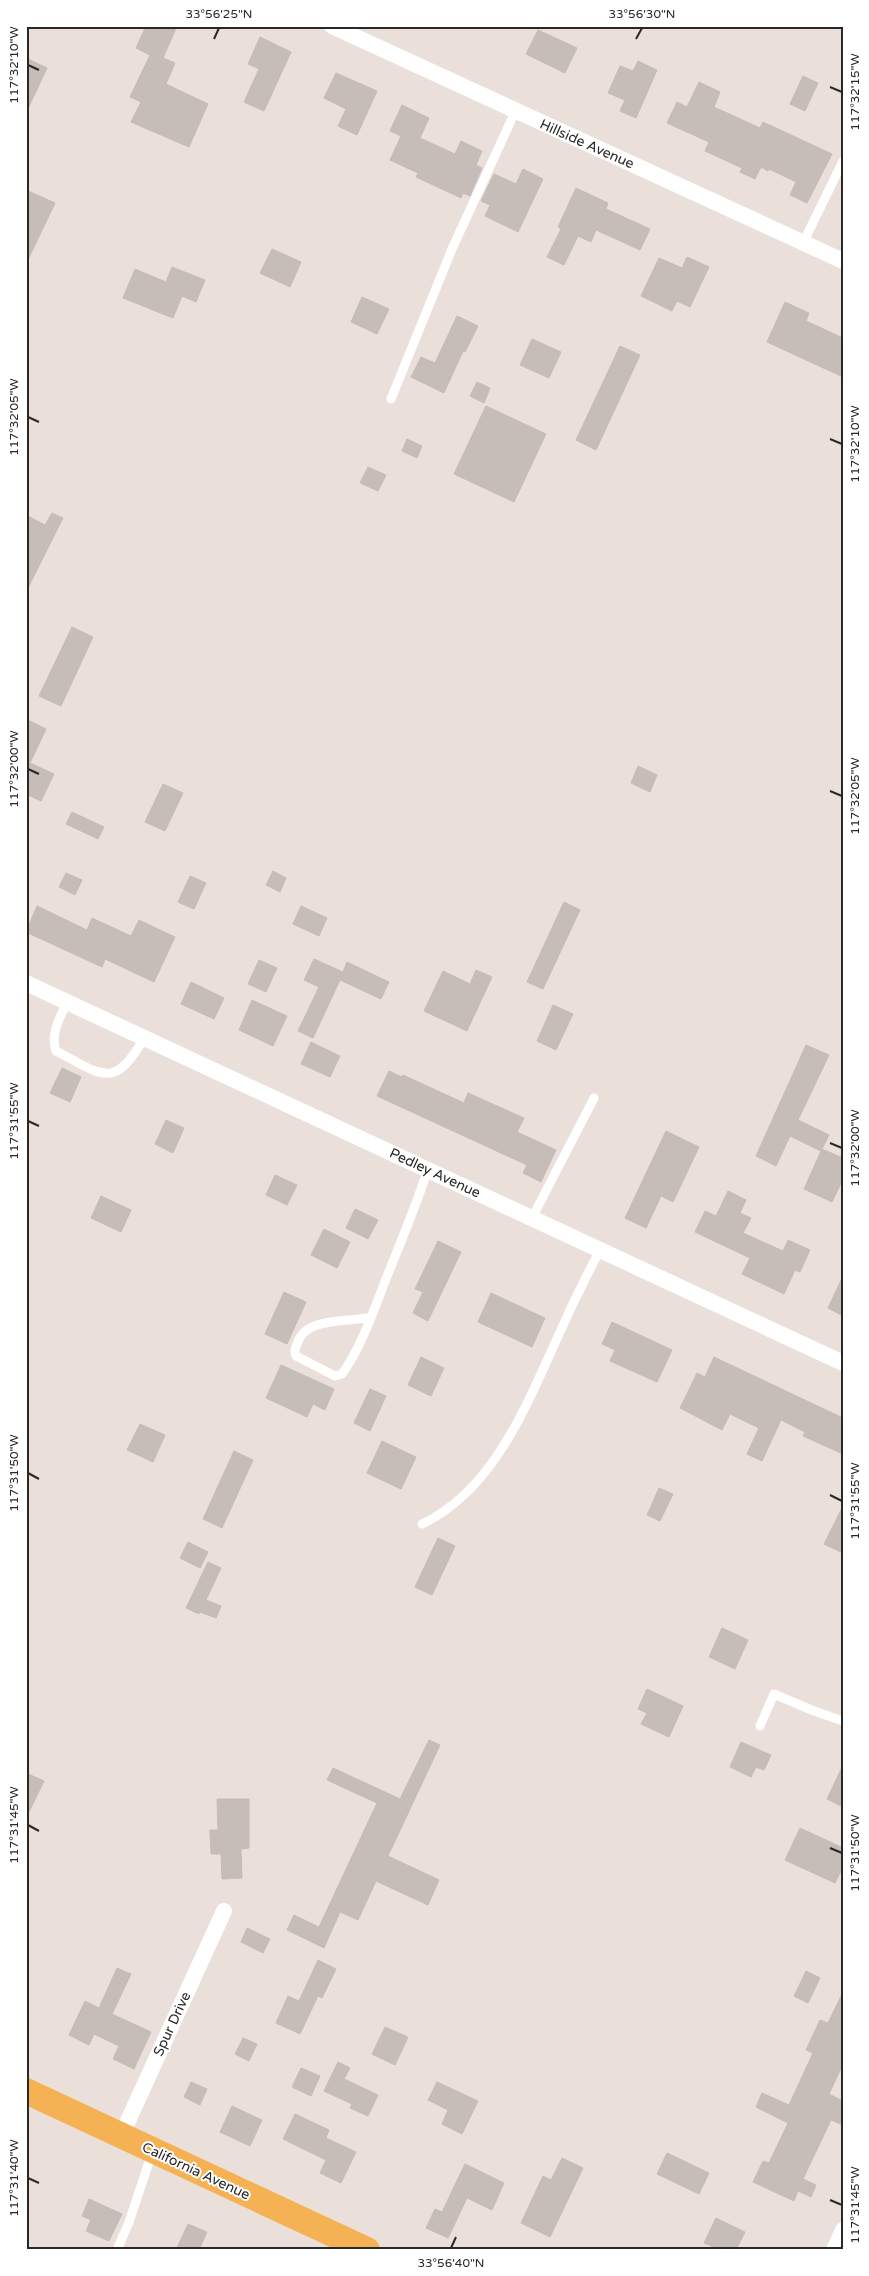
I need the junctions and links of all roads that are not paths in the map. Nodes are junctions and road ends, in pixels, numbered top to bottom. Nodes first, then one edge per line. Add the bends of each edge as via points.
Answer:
1 (332, 26) edge
2 (515, 112) junction
3 (843, 162) edge
4 (804, 242) junction
5 (843, 261) edge
6 (391, 399) dead end
7 (26, 983) edge
8 (67, 1002) junction
9 (144, 1038) junction
10 (594, 1098) dead end
11 (428, 1169) junction
12 (532, 1218) junction
13 (600, 1250) junction
14 (371, 1317) junction
15 (843, 1363) edge
16 (422, 1524) dead end
17 (843, 1721) edge
18 (760, 1726) dead end
19 (224, 1911) dead end
20 (26, 2091) edge
21 (121, 2136) junction
22 (153, 2151) junction
23 (843, 2230) edge
24 (117, 2250) edge
25 (367, 2250) edge
26 (834, 2250) edge

1 - 2 street, Hillside Avenue
2 - 4 street, Hillside Avenue
2 - 6 lane via 452,249
3 - 4 lane
4 - 5 street, Hillside Avenue
7 - 8 street, Pedley Avenue
8 - 9 street, Pedley Avenue
8 - 9 lane via 54,1030 56,1051 98,1072 113,1074 123,1069
9 - 11 street, Pedley Avenue
10 - 12 lane
11 - 12 street, Pedley Avenue
11 - 14 lane
12 - 13 street, Pedley Avenue
13 - 15 street, Pedley Avenue
13 - 16 lane via 512,1433 484,1473 452,1506
14 - 14 lane via 350,1364 342,1374 335,1376 296,1356 294,1351 298,1339 306,1329 317,1324
17 - 18 lane via 774,1694
19 - 21 street, Spur Drive
20 - 21 main road, California Avenue
21 - 22 main road, California Avenue
22 - 24 lane
22 - 25 main road, California Avenue
23 - 26 street

